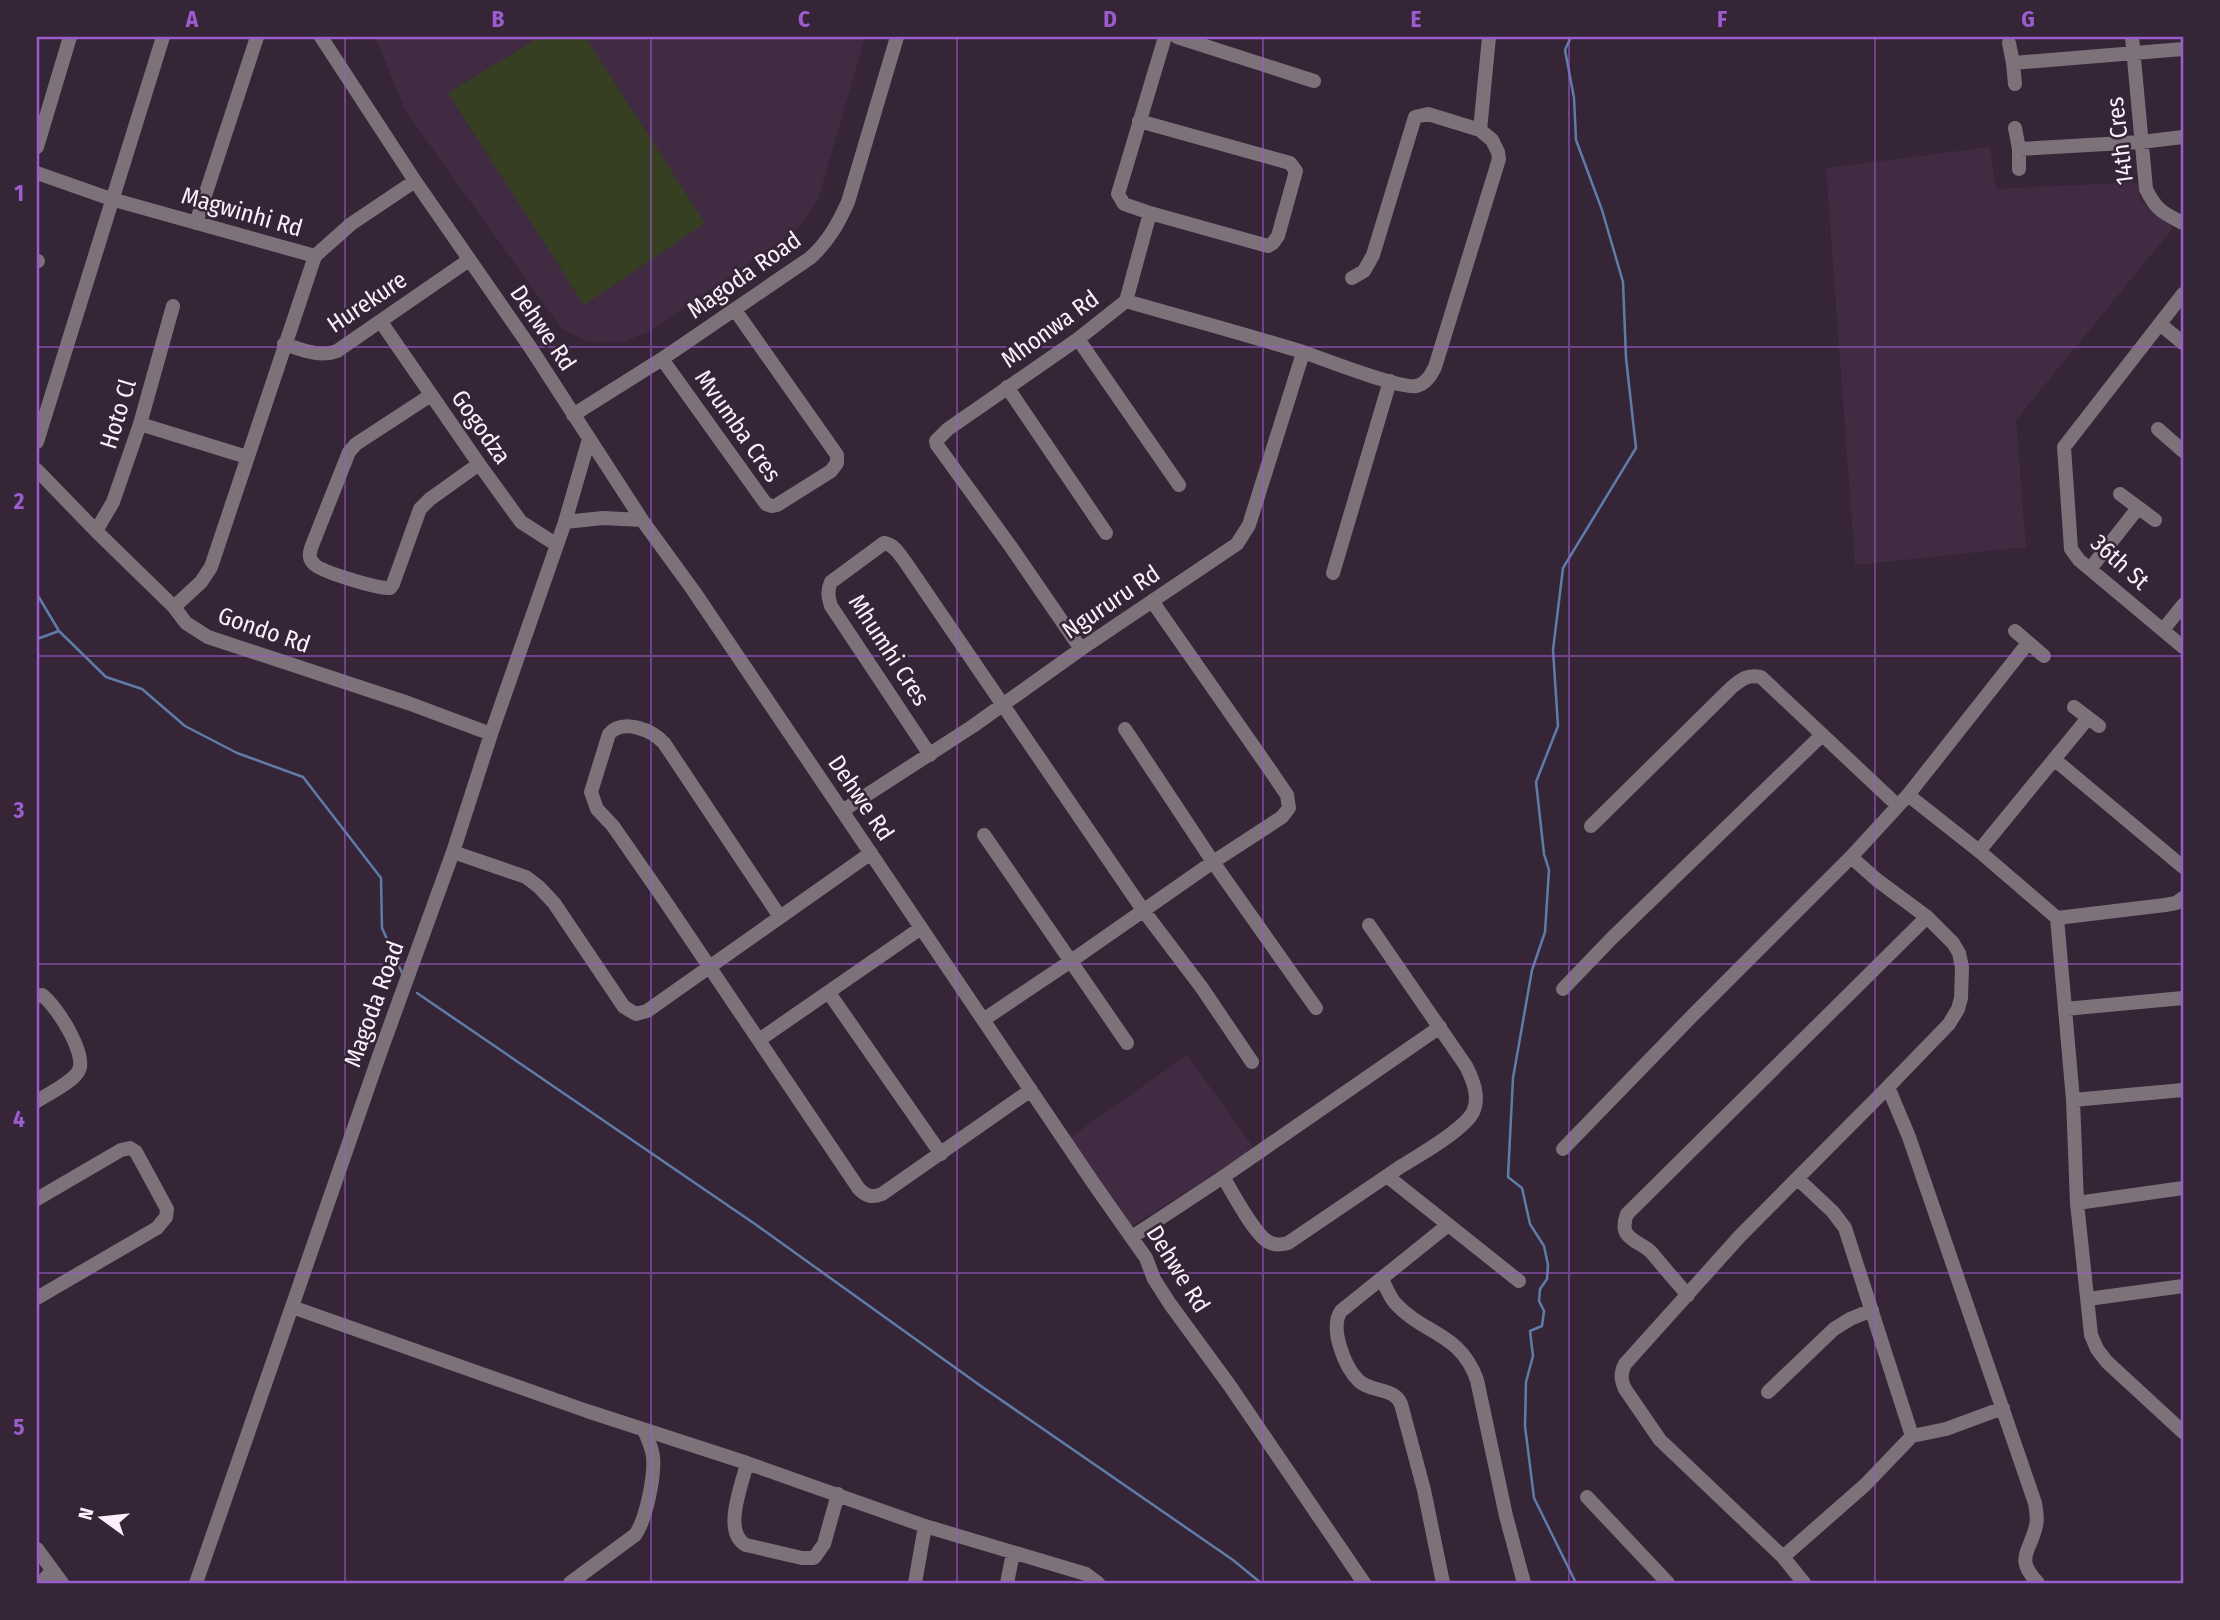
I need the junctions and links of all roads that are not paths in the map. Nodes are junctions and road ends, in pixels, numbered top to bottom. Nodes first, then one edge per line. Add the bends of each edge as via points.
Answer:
1 (69, 37) edge
2 (163, 37) edge
3 (257, 37) edge
4 (321, 37) edge
5 (897, 37) edge
6 (1165, 37) edge
7 (1177, 37) edge
8 (1489, 37) edge
9 (2132, 37) edge
10 (2009, 43) dead end
11 (2183, 48) edge
12 (2133, 54) junction
13 (2013, 63) junction
14 (1314, 80) dead end
15 (2015, 84) dead end
16 (1139, 121) junction
17 (2015, 128) dead end
18 (1480, 130) junction
19 (2183, 137) edge
20 (2141, 142) junction
21 (37, 147) edge
22 (2019, 149) junction
23 (2019, 169) dead end
24 (37, 173) edge
25 (415, 181) junction
26 (111, 199) junction
27 (1150, 213) junction
28 (196, 223) junction
29 (2183, 223) edge
30 (314, 256) junction
31 (469, 260) junction
32 (1352, 278) dead end
33 (2183, 294) edge
34 (1126, 301) junction
35 (173, 306) dead end
36 (735, 310) junction
37 (381, 322) junction
38 (2160, 324) junction
39 (1078, 339) junction
40 (2183, 343) edge
41 (284, 344) junction
42 (1303, 352) junction
43 (662, 359) junction
44 (1390, 381) junction
45 (37, 385) edge
46 (1007, 387) junction
47 (53, 390) junction
48 (431, 395) junction
49 (573, 415) junction
50 (140, 424) junction
51 (2158, 429) dead end
52 (589, 439) junction
53 (37, 442) edge
54 (2183, 451) edge
55 (247, 457) junction
56 (479, 464) junction
57 (37, 470) edge
58 (1179, 485) dead end
59 (2120, 494) dead end
60 (2138, 508) junction
61 (642, 520) junction
62 (2155, 520) dead end
63 (565, 522) junction
64 (96, 531) junction
65 (1106, 533) dead end
66 (557, 545) junction
67 (2090, 569) junction
68 (1332, 573) dead end
69 (1152, 601) junction
70 (2183, 605) edge
71 (174, 607) junction
72 (2163, 630) junction
73 (2015, 631) dead end
74 (2028, 643) junction
75 (2183, 647) edge
76 (1081, 649) junction
77 (2044, 656) dead end
78 (1003, 704) junction
79 (2074, 707) dead end
80 (1125, 729) dead end
81 (491, 734) junction
82 (1822, 735) junction
83 (930, 755) junction
84 (2055, 760) junction
85 (1903, 801) junction
86 (842, 811) junction
87 (1591, 826) dead end
88 (985, 835) dead end
89 (1979, 851) junction
90 (453, 852) junction
91 (871, 853) junction
92 (1851, 857) junction
93 (1213, 862) junction
94 (2183, 866) edge
95 (2183, 898) edge
96 (1143, 910) junction
97 (780, 917) junction
98 (1927, 917) junction
99 (2057, 918) junction
100 (1368, 925) dead end
101 (922, 928) junction
102 (1071, 961) junction
103 (709, 966) junction
104 (1563, 989) dead end
105 (829, 993) junction
106 (37, 996) edge
107 (2183, 998) edge
108 (1316, 1008) dead end
109 (2065, 1009) junction
110 (983, 1020) junction
111 (1440, 1027) junction
112 (759, 1040) junction
113 (1127, 1043) dead end
114 (1252, 1062) dead end
115 (1888, 1087) junction
116 (1031, 1090) junction
117 (2183, 1090) edge
118 (2073, 1100) junction
119 (37, 1101) edge
120 (1563, 1149) dead end
121 (942, 1154) junction
122 (1387, 1176) junction
123 (1223, 1177) junction
124 (1798, 1179) junction
125 (2183, 1188) edge
126 (37, 1199) edge
127 (2077, 1203) junction
128 (1448, 1225) junction
129 (1132, 1237) junction
130 (1382, 1279) junction
131 (1519, 1281) dead end
132 (2183, 1286) edge
133 (1688, 1295) junction
134 (37, 1298) edge
135 (2088, 1299) junction
136 (292, 1307) junction
137 (1872, 1310) junction
138 (1768, 1392) dead end
139 (2003, 1408) junction
140 (645, 1430) junction
141 (2183, 1432) edge
142 (1912, 1436) junction
143 (747, 1463) junction
144 (838, 1494) junction
145 (1587, 1497) dead end
146 (925, 1526) junction
147 (37, 1549) edge
148 (1013, 1553) junction
149 (1783, 1557) junction
150 (52, 1571) junction
151 (41, 1583) edge
152 (62, 1583) edge
153 (196, 1583) edge
154 (570, 1583) edge
155 (915, 1583) edge
156 (1007, 1583) edge
157 (1098, 1583) edge
158 (1364, 1583) edge
159 (1443, 1583) edge
160 (1524, 1583) edge
161 (1668, 1583) edge
162 (1804, 1583) edge
163 (2038, 1583) edge

1 - 21 street
2 - 26 street
3 - 28 street
4 - 25 street, Dehwe Rd
5 - 36 street, Magoda Road via 838,225 810,258
6 - 16 street
7 - 14 street
8 - 18 street
9 - 12 street, 14th Cres
10 - 13 street
11 - 12 street
12 - 13 street
12 - 20 street, 14th Cres
13 - 15 street
16 - 27 street via 1118,194 1124,204
16 - 27 street via 1290,163 1296,172 1278,236 1268,246
17 - 22 street
18 - 32 street via 1428,114 1413,120 1373,255 1364,271
18 - 44 street via 1492,140 1499,159 1435,367 1417,386
19 - 20 street
20 - 22 street
20 - 29 street, 14th Cres via 2146,189 2162,213
22 - 23 street
24 - 26 street, Magwinhi Rd
25 - 30 street, Magwinhi Rd via 351,224
25 - 31 street, Dehwe Rd
26 - 28 street, Magwinhi Rd
26 - 47 street
27 - 34 street, Mhonwa Rd
28 - 30 street, Magwinhi Rd
30 - 41 street
31 - 37 street, Hurekure
31 - 49 street, Dehwe Rd
33 - 38 street
34 - 39 street, Mhonwa Rd
34 - 42 street
35 - 50 street, Hoto Cl
36 - 43 street, Magoda Road
36 - 43 street, Mvumba Cres via 837,455 831,471 776,505 766,504
37 - 41 street, Hurekure via 330,353
37 - 48 street, Gogodza
38 - 40 street
38 - 67 street, 36th St via 2064,447 2071,549
39 - 46 street, Mhonwa Rd
39 - 58 street
41 - 55 street
42 - 44 street
42 - 69 street, Ngururu Rd via 1243,536
43 - 49 street, Magoda Road
44 - 68 street
45 - 47 street
46 - 65 street
46 - 76 street, Mhonwa Rd via 939,436 937,445
47 - 53 street
48 - 56 street, Gogodza
48 - 56 street via 349,452 311,548 311,561 321,569 390,588 420,509
49 - 52 street, Dehwe Rd
50 - 55 street
50 - 64 street, Hoto Cl via 113,502
51 - 54 street
52 - 61 street, Dehwe Rd
52 - 63 street, Magoda Road
55 - 71 street via 211,567
56 - 66 street, Gogodza via 521,522
57 - 64 street, Gondo Rd
59 - 60 street
60 - 62 street
60 - 67 street
61 - 63 street
61 - 86 street, Dehwe Rd
63 - 66 street, Magoda Road
64 - 71 street, Gondo Rd
66 - 81 street, Magoda Road
67 - 72 street, 36th St
69 - 76 street, Ngururu Rd
69 - 93 street via 1289,802 1282,817
70 - 72 street
71 - 81 street, Gondo Rd via 186,623 208,637
72 - 75 street, 36th St
73 - 74 street
74 - 77 street
74 - 85 street
76 - 78 street, Ngururu Rd
78 - 83 street, Ngururu Rd
78 - 83 street, Mhumhi Cres via 906,563 884,543 831,582 828,597
78 - 96 street
79 - 84 street via 2093,722
80 - 93 street
81 - 90 street, Magoda Road
82 - 85 street
82 - 87 street via 1761,677 1746,676
82 - 104 street
83 - 86 street, Ngururu Rd
84 - 89 street
84 - 94 street
85 - 89 street
85 - 92 street
86 - 91 street, Dehwe Rd
88 - 102 street
89 - 99 street
90 - 103 street via 526,877 539,887 630,1012 648,1010
90 - 136 street, Magoda Road
91 - 97 street
91 - 101 street, Dehwe Rd
92 - 98 street
92 - 120 street
93 - 96 street
93 - 108 street
95 - 99 street via 2165,905
96 - 102 street
96 - 114 street
97 - 103 street
97 - 103 street via 664,743 629,726 614,729 594,775 593,802
98 - 115 street via 1959,953 1961,998 1954,1018
98 - 133 street via 1627,1214 1625,1228 1632,1241 1649,1251
99 - 109 street
100 - 111 street
101 - 105 street
101 - 110 street, Dehwe Rd
102 - 110 street
102 - 113 street
103 - 112 street
105 - 112 street
105 - 121 street
106 - 119 street via 48,1000 72,1037 81,1066 76,1075
107 - 109 street
109 - 118 street
110 - 116 street, Dehwe Rd
111 - 122 street via 1474,1083 1474,1110 1462,1125
111 - 123 street
112 - 121 street via 865,1195 882,1194
115 - 124 street
115 - 139 street
116 - 121 street
116 - 129 street, Dehwe Rd
117 - 118 street
118 - 127 street
122 - 123 street via 1281,1245 1266,1241 1258,1232
122 - 128 street
123 - 129 street
124 - 133 street
124 - 137 street via 1846,1228
125 - 127 street
126 - 134 street via 130,1148 167,1209 157,1228
127 - 135 street
128 - 130 street
128 - 131 street
129 - 158 street, Dehwe Rd via 1170,1304
130 - 159 street via 1341,1311 1335,1324 1337,1338 1360,1382 1396,1395 1401,1404
130 - 160 street via 1395,1303 1452,1343 1473,1367
132 - 135 street
133 - 149 street via 1625,1364 1622,1381 1660,1440
135 - 141 street via 2097,1349
136 - 140 street
136 - 153 street, Magoda Road
137 - 138 street via 1834,1329
137 - 142 street
139 - 142 street
139 - 163 street via 2035,1503 2036,1526 2024,1559
140 - 143 street
140 - 154 street via 654,1462 640,1527
142 - 149 street via 1865,1485
143 - 144 street
143 - 144 street via 733,1522 738,1541 746,1545 814,1558 824,1544
144 - 146 street
145 - 161 street
146 - 148 street
146 - 155 street
147 - 150 street
148 - 156 street
148 - 157 street via 1086,1574
149 - 162 street
150 - 151 street
150 - 152 street

